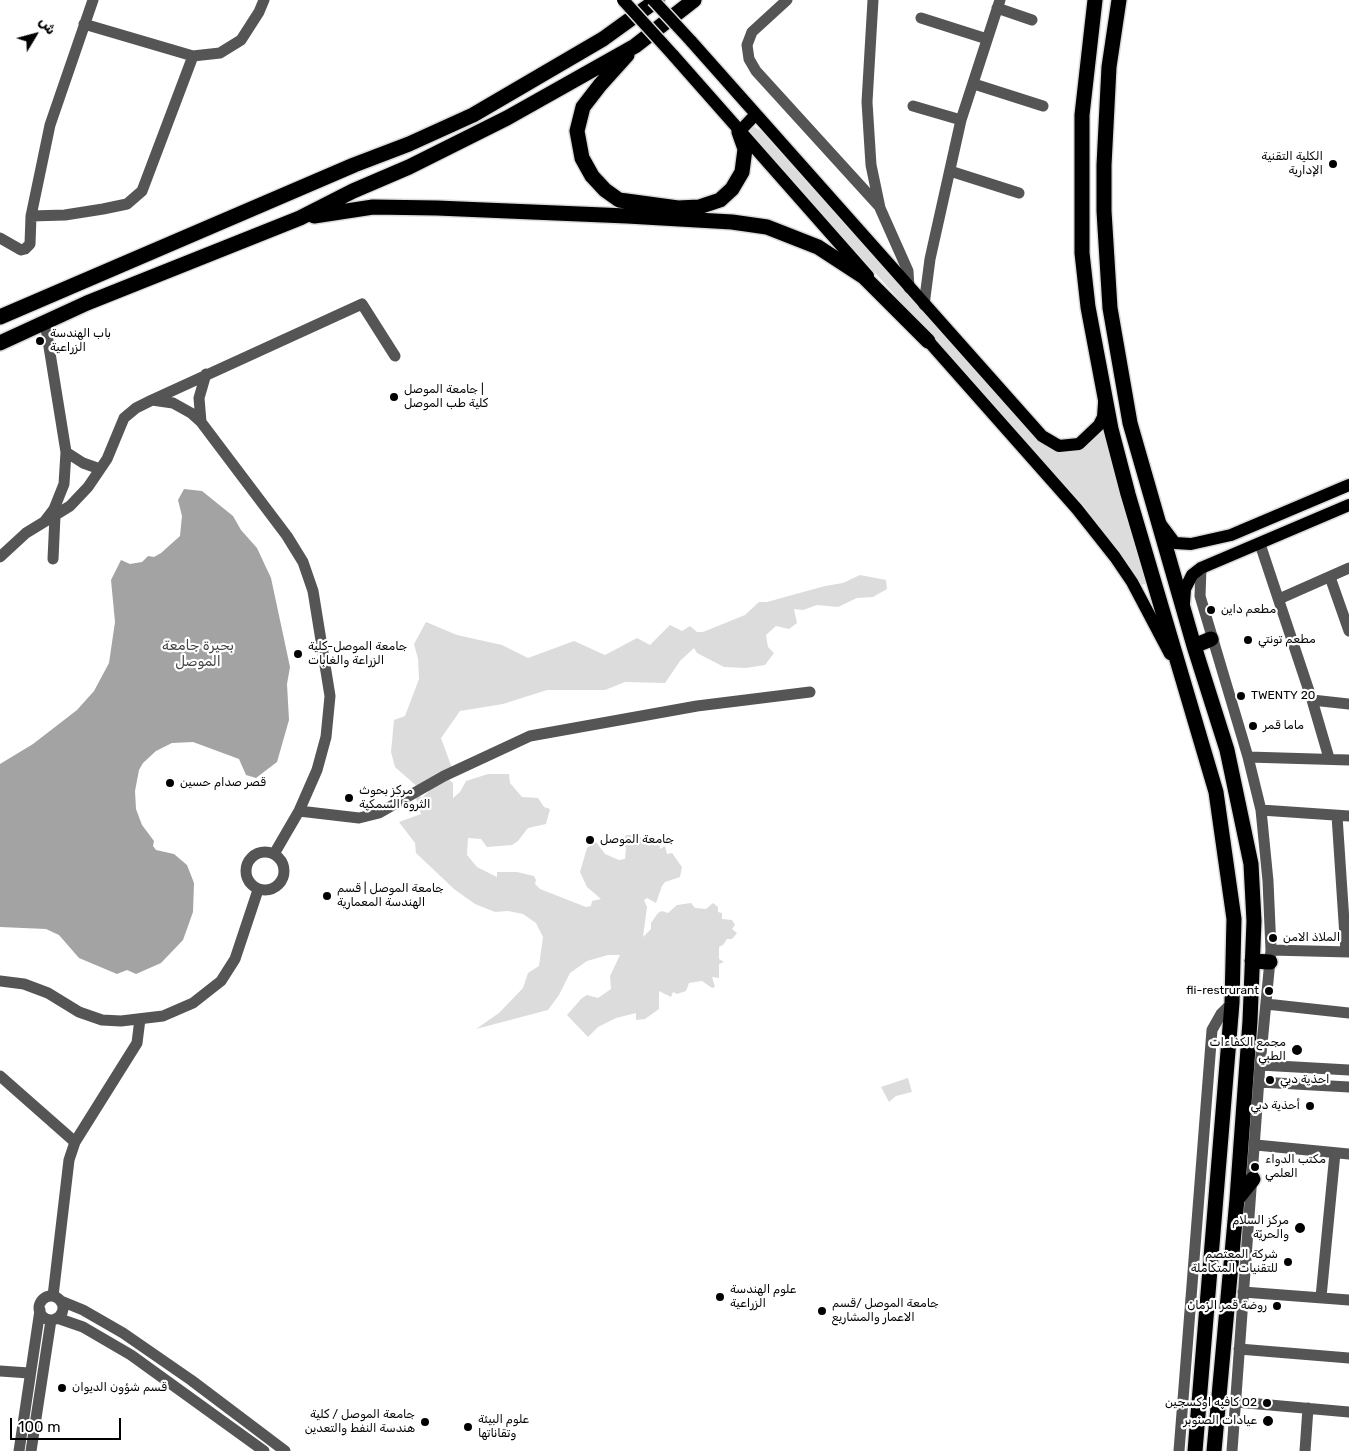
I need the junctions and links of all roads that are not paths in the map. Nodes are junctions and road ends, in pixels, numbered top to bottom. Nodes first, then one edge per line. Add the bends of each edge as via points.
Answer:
1 (93, 0) edge
2 (264, 0) edge
3 (624, 0) edge
4 (655, 0) edge
5 (694, 0) edge
6 (787, 0) edge
7 (873, 0) edge
8 (1096, 0) edge
9 (1119, 0) edge
10 (998, 4) edge
11 (921, 18) dead end
12 (1032, 20) dead end
13 (84, 24) junction
14 (987, 39) junction
15 (635, 46) junction
16 (193, 56) junction
17 (974, 84) junction
18 (913, 106) dead end
19 (1043, 106) dead end
20 (756, 114) junction
21 (961, 120) junction
22 (739, 132) junction
23 (950, 171) junction
24 (1019, 192) dead end
25 (880, 208) junction
26 (31, 216) junction
27 (300, 218) junction
28 (0, 238) edge
29 (1106, 250) junction
30 (1082, 253) junction
31 (909, 288) junction
32 (924, 305) junction
33 (0, 317) edge
34 (44, 322) junction
35 (928, 341) junction
36 (0, 343) edge
37 (395, 356) dead end
38 (206, 374) junction
39 (1102, 383) junction
40 (152, 400) junction
41 (201, 422) junction
42 (66, 452) junction
43 (100, 469) junction
44 (1349, 485) edge
45 (1349, 505) edge
46 (55, 516) junction
47 (1158, 520) junction
48 (44, 522) junction
49 (1260, 544) junction
50 (0, 557) edge
51 (54, 559) dead end
52 (1201, 568) junction
53 (1349, 568) edge
54 (1330, 577) junction
55 (1278, 600) junction
56 (1183, 610) junction
57 (1349, 631) edge
58 (1211, 640) junction
59 (1194, 646) junction
60 (1186, 688) junction
61 (810, 692) dead end
62 (1312, 700) junction
63 (1349, 704) edge
64 (1248, 757) junction
65 (1329, 758) junction
66 (1349, 760) edge
67 (1236, 786) junction
68 (1216, 792) junction
69 (1261, 810) junction
70 (299, 811) junction
71 (1343, 816) edge
72 (274, 854) junction
73 (258, 890) junction
74 (1346, 896) edge
75 (1347, 952) edge
76 (1271, 956) junction
77 (1252, 961) junction
78 (0, 981) edge
79 (1232, 1003) junction
80 (1266, 1004) junction
81 (1349, 1013) edge
82 (140, 1019) junction
83 (1260, 1065) junction
84 (1349, 1070) edge
85 (0, 1076) edge
86 (1259, 1082) junction
87 (1349, 1087) edge
88 (75, 1142) junction
89 (1256, 1145) junction
90 (1335, 1153) junction
91 (1349, 1154) edge
92 (1253, 1179) junction
93 (1237, 1199) junction
94 (1243, 1292) junction
95 (1321, 1297) junction
96 (57, 1299) junction
97 (1349, 1300) edge
98 (40, 1310) junction
99 (54, 1319) junction
100 (1239, 1349) junction
101 (1349, 1358) edge
102 (0, 1371) edge
103 (29, 1373) junction
104 (1201, 1384) junction
105 (1219, 1386) junction
106 (1236, 1402) junction
107 (1308, 1408) junction
108 (1349, 1412) edge
109 (19, 1451) edge
110 (31, 1451) edge
111 (264, 1451) edge
112 (285, 1451) edge
113 (1179, 1451) edge
114 (1195, 1451) edge
115 (1214, 1451) edge
116 (1232, 1451) edge
117 (1305, 1451) edge

1 - 13 street
2 - 16 street via 241,40 220,53
3 - 22 main road, bridge
4 - 20 main road, bridge
4 - 33 highway via 603,39 473,115
5 - 15 highway
6 - 25 street via 752,32 747,45 749,59 756,71
7 - 25 street via 867,119 873,179
8 - 30 highway via 1082,115
9 - 29 highway via 1109,68 1106,122
10 - 12 street
10 - 14 street
11 - 14 street
13 - 16 street
13 - 26 street via 50,125
14 - 17 street
15 - 22 highway via 583,108 577,131 582,158 605,190 619,200 678,208 699,207 720,200 742,172 745,149
15 - 27 highway via 508,118
16 - 26 street via 142,191 127,204 119,206 65,215
17 - 19 street
17 - 21 street
18 - 21 street
20 - 22 main road
20 - 31 main road
21 - 23 street
22 - 35 main road
23 - 24 street
23 - 32 street via 930,259
25 - 31 street via 908,271
26 - 28 street via 28,248 21,250
27 - 34 highway
27 - 35 highway via 373,207 437,208 732,222 767,228 818,247 864,277
29 - 30 highway
29 - 47 highway via 1110,308 1122,382 1130,423
30 - 39 highway
31 - 32 main road
32 - 39 main road via 1050,442 1070,446 1094,432 1103,417
34 - 36 highway
34 - 42 street
35 - 60 main road via 1077,509 1115,557 1148,611
37 - 38 street via 362,304
38 - 40 street
38 - 41 street via 199,398
39 - 60 highway via 1128,494
40 - 41 street via 173,403
40 - 43 street via 124,418
41 - 70 street via 287,536 303,562 313,591 330,696 326,737 317,770
42 - 43 street
42 - 48 street via 64,484 54,509
43 - 46 street via 70,506
44 - 47 main road via 1231,534 1191,544 1175,543
45 - 49 main road
46 - 48 street
46 - 51 street
47 - 56 highway
48 - 50 street via 26,533
49 - 52 main road
49 - 55 street
52 - 56 main road via 1192,575 1185,589
52 - 58 street via 1200,596
53 - 54 street
54 - 55 street
54 - 57 street
55 - 62 street
56 - 59 highway
58 - 59 highway
58 - 64 street
59 - 67 highway
60 - 68 highway
61 - 70 street via 697,706 530,736 435,781 379,813 359,818
62 - 63 street
62 - 65 street
64 - 65 street
64 - 69 street
65 - 66 street
67 - 68 highway
67 - 77 highway via 1252,864
68 - 79 highway via 1234,919
69 - 71 street
69 - 76 street
70 - 72 street
71 - 74 street
72 - 73 street via 283,864 281,883 271,890
72 - 73 street via 257,854 248,862 248,881
73 - 82 street via 235,959 221,981 193,1003 163,1016
74 - 75 street
75 - 76 street
76 - 77 highway
76 - 80 street
77 - 93 highway
78 - 82 street via 40,990 79,1012 102,1020
79 - 104 highway
79 - 113 street via 1220,1014 1212,1030
80 - 81 street
80 - 83 street
82 - 88 street via 137,1043
83 - 84 street
83 - 86 street
85 - 88 street
86 - 87 street
86 - 89 street
88 - 96 street via 69,1160
89 - 90 street
89 - 92 street
90 - 91 street
90 - 95 street
92 - 93 highway
92 - 94 street
93 - 105 highway
94 - 95 street
94 - 100 street
95 - 97 street
96 - 98 street via 43,1300
96 - 99 street via 63,1309
96 - 112 street via 123,1333 192,1380
98 - 99 street via 44,1317
98 - 103 street
99 - 110 street
99 - 111 street via 70,1321 131,1355
100 - 101 street
100 - 106 street
102 - 103 street
103 - 109 street
104 - 105 highway
104 - 114 highway
105 - 115 highway
106 - 107 street
106 - 116 street
107 - 108 street
107 - 117 street

